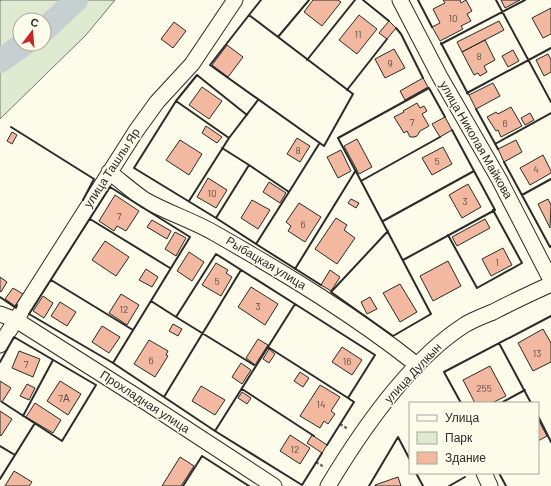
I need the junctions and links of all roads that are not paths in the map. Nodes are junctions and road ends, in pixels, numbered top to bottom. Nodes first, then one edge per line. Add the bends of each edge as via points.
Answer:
1 (235, 0) edge
2 (400, 0) edge
3 (109, 172) junction
4 (551, 280) edge
5 (551, 284) edge
6 (0, 314) edge
7 (16, 320) junction
8 (0, 344) edge
9 (417, 364) junction
10 (484, 474) edge
11 (274, 486) edge
12 (328, 486) edge
13 (490, 486) edge

1 - 3 street, улица Ташлы Яр via 192,64 157,102
2 - 4 street, улица Николая Майкова via 440,77 499,179
3 - 7 street, улица Ташлы Яр
3 - 9 street, Рыбацкая улица via 145,200 204,227 305,286 382,337
5 - 9 street, улица Дулкын via 464,326
6 - 7 street, Прохладная улица
7 - 8 street, улица Ташлы Яр
7 - 11 street, Прохладная улица
9 - 12 street, улица Дулкын via 360,436
10 - 13 street

